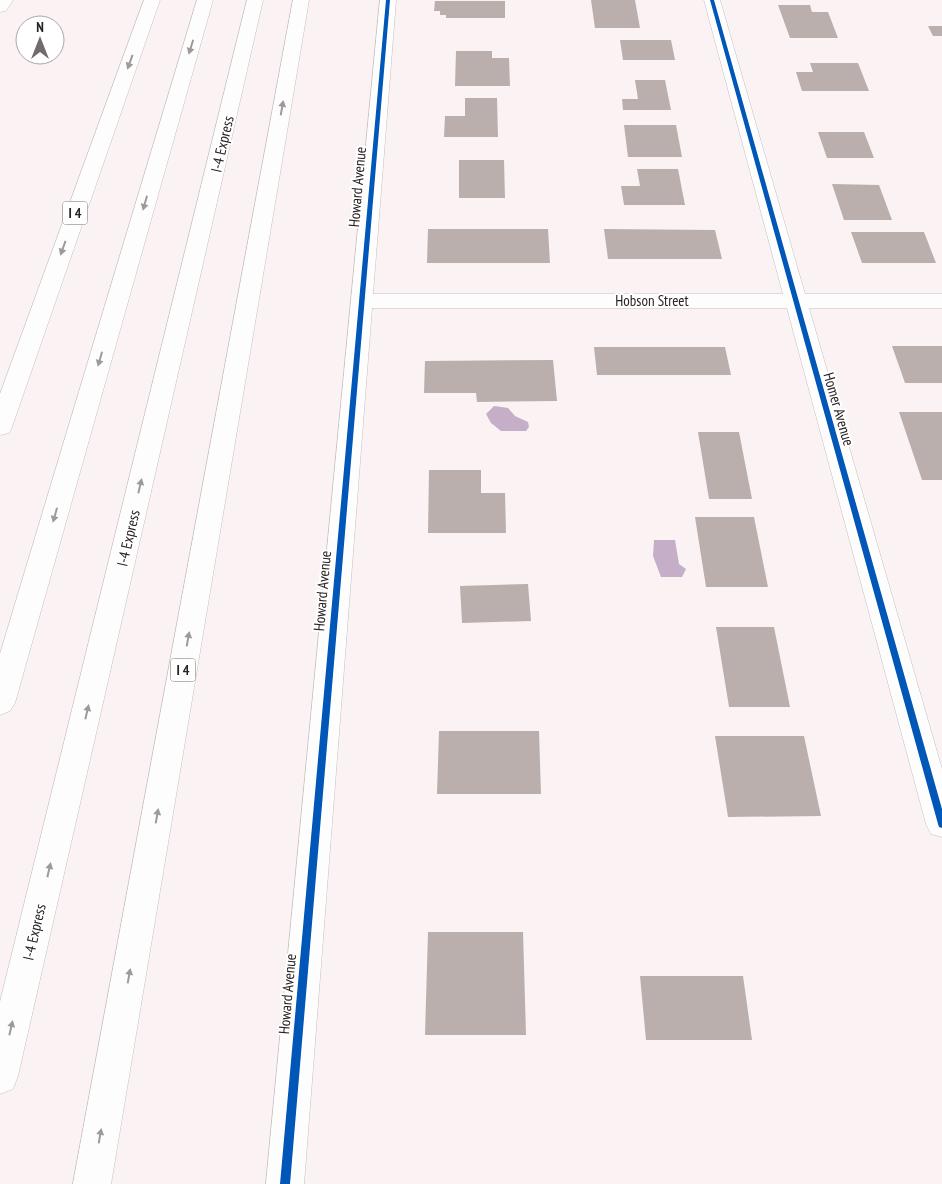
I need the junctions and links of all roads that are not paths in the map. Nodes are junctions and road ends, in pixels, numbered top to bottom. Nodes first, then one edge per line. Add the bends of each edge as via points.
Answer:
1 (4, 0) edge
2 (152, 0) edge
3 (205, 0) edge
4 (255, 0) edge
5 (301, 0) edge
6 (388, 0) edge
7 (712, 0) edge
8 (0, 7) edge
9 (794, 300) junction
10 (361, 301) junction
11 (942, 301) edge
12 (0, 427) edge
13 (0, 703) edge
14 (942, 824) edge
15 (0, 1076) edge
16 (92, 1184) edge
17 (285, 1184) edge

1 - 8 main road
2 -> 12 main road, I 4
3 -> 13 main road
15 -> 4 main road, I-4 Express
16 -> 5 main road, I 4
6 - 10 main road, Howard Avenue
7 - 9 main road, Homer Avenue
9 - 10 main road, Hobson Street
9 - 11 main road, Hobson Street
9 - 14 main road, Homer Avenue
10 - 17 main road, Howard Avenue

